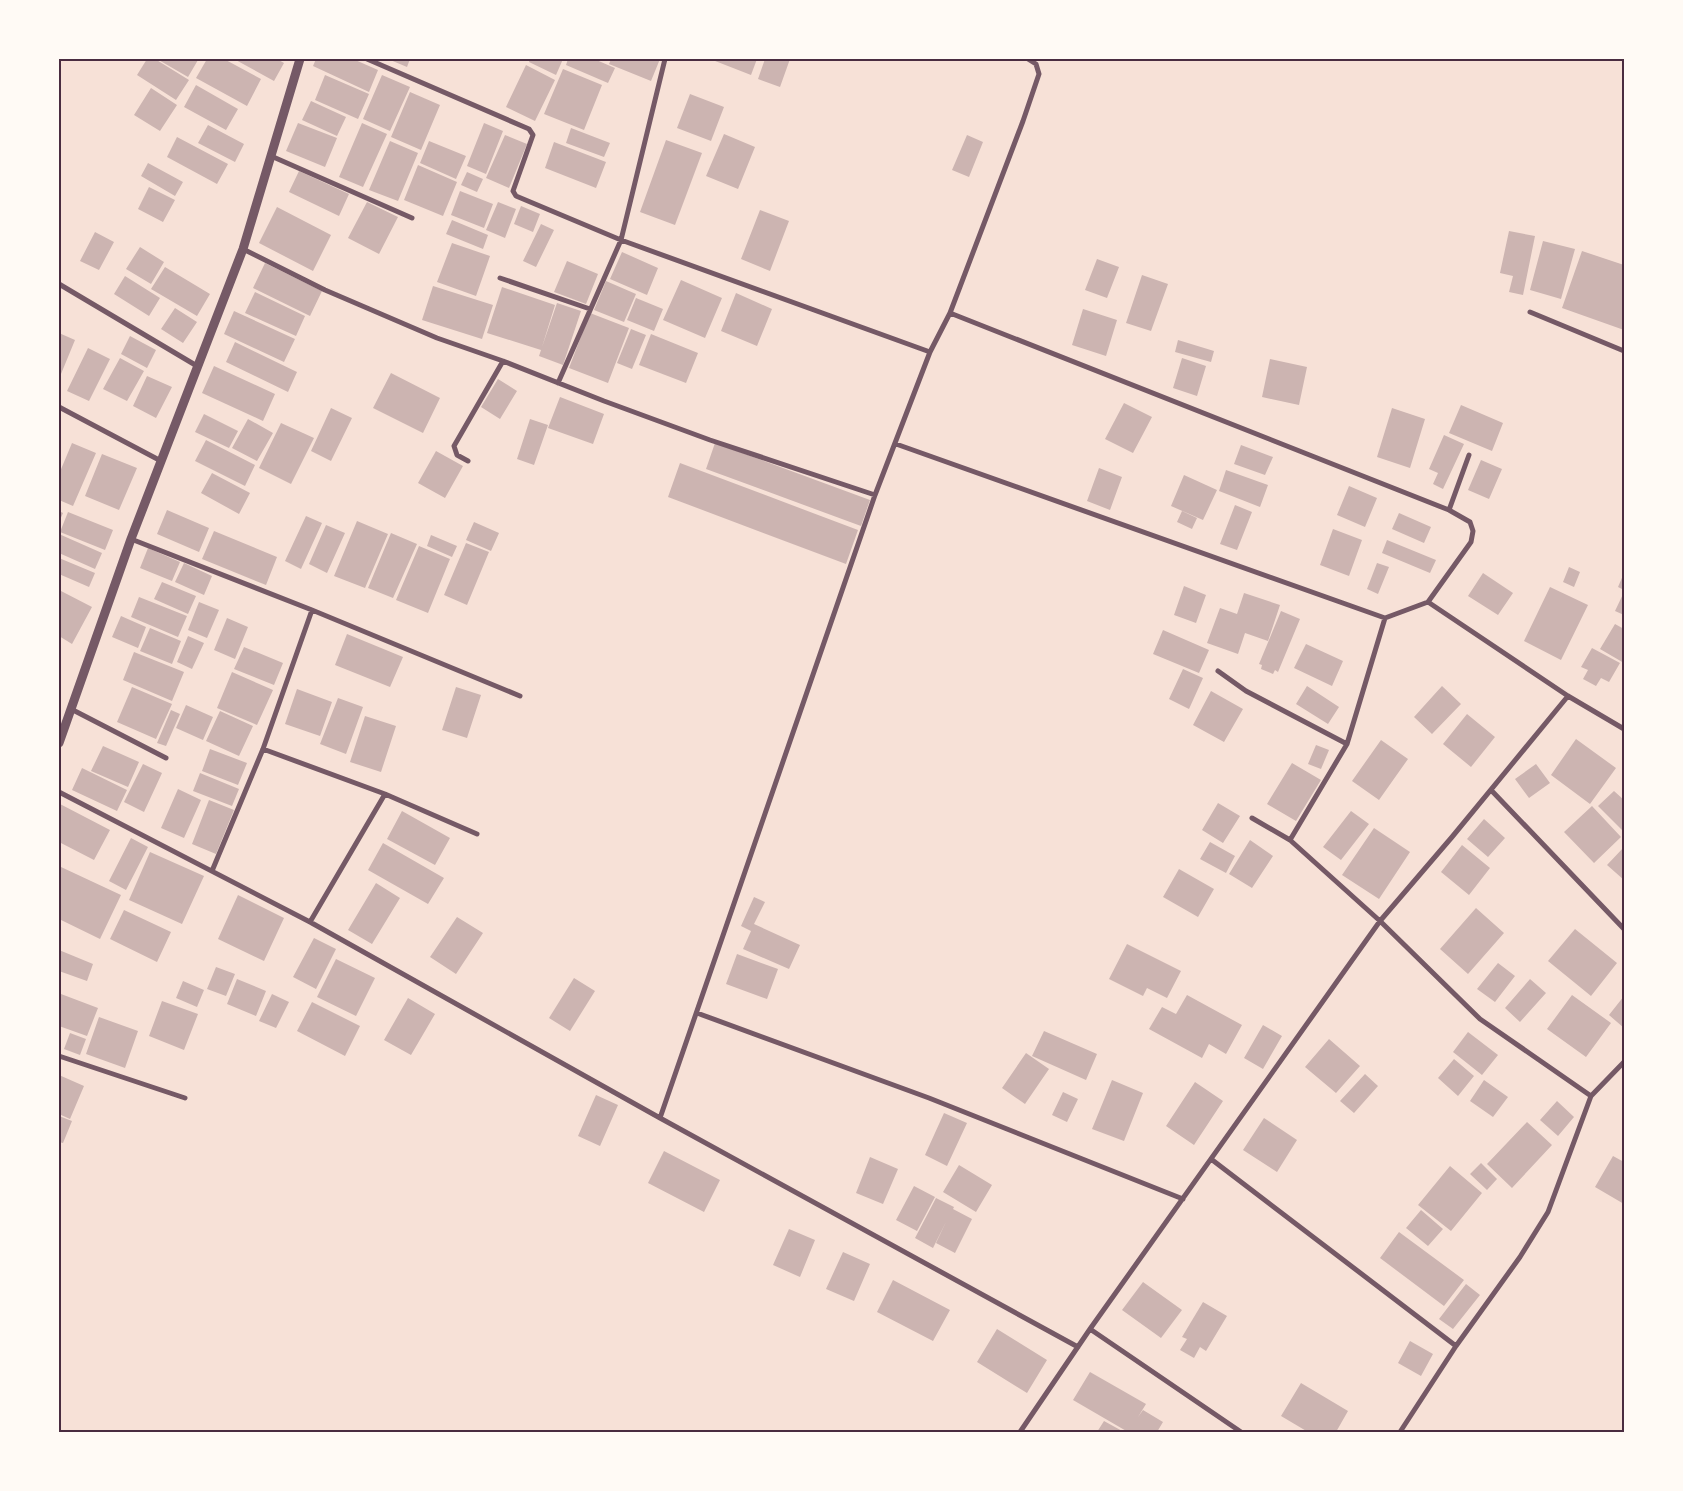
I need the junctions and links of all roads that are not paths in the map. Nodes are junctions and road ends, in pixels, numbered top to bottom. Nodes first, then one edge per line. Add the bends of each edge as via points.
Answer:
1 (300, 59) edge
2 (367, 59) edge
3 (665, 59) edge
4 (1028, 59) edge
5 (271, 156) junction
6 (412, 218) dead end
7 (621, 240) junction
8 (243, 249) junction
9 (500, 278) dead end
10 (59, 284) edge
11 (590, 309) junction
12 (1530, 312) dead end
13 (950, 313) junction
14 (1624, 351) edge
15 (930, 352) junction
16 (502, 361) junction
17 (197, 366) junction
18 (558, 383) junction
19 (59, 407) edge
20 (896, 444) junction
21 (1469, 455) dead end
22 (161, 461) junction
23 (468, 461) dead end
24 (875, 495) junction
25 (1449, 510) junction
26 (131, 539) junction
27 (1428, 602) junction
28 (312, 610) junction
29 (1385, 618) junction
30 (1218, 671) dead end
31 (520, 696) dead end
32 (1568, 696) junction
33 (71, 709) junction
34 (1624, 729) edge
35 (59, 742) edge
36 (1347, 744) junction
37 (263, 748) junction
38 (166, 758) dead end
39 (1491, 790) junction
40 (59, 792) edge
41 (385, 794) junction
42 (1252, 818) dead end
43 (477, 834) dead end
44 (1290, 840) junction
45 (212, 871) junction
46 (1380, 921) junction
47 (310, 922) junction
48 (1624, 929) edge
49 (697, 1013) junction
50 (59, 1056) edge
51 (1624, 1062) edge
52 (1591, 1096) junction
53 (185, 1098) dead end
54 (660, 1118) junction
55 (1212, 1159) junction
56 (1183, 1199) junction
57 (1090, 1329) junction
58 (1456, 1346) junction
59 (1078, 1347) junction
60 (1020, 1432) edge
61 (1241, 1432) edge
62 (1400, 1432) edge

1 - 5 street
2 - 7 street via 529,129 534,135 513,191 516,196
3 - 7 street
4 - 13 street via 1036,64 1039,74
5 - 6 street
5 - 8 street
7 - 11 street
7 - 15 street
8 - 16 street via 325,290 437,338
8 - 17 street
9 - 11 street
10 - 17 street
11 - 18 street
12 - 14 street
13 - 15 street
13 - 25 street
15 - 20 street
16 - 18 street
16 - 23 street via 454,446 457,455
17 - 22 street
18 - 24 street via 710,440
19 - 22 street
20 - 24 street
20 - 29 street
21 - 25 street
22 - 26 street
24 - 49 street
25 - 27 street via 1470,522 1473,531 1471,542
26 - 28 street
26 - 33 street
27 - 29 street
27 - 32 street
28 - 31 street
28 - 37 street
29 - 36 street
30 - 36 street via 1246,691
32 - 34 street
32 - 39 street
33 - 35 street
33 - 38 street
36 - 44 street
37 - 41 street
37 - 45 street
39 - 46 street
39 - 48 street
40 - 45 street
41 - 43 street
41 - 47 street
42 - 44 street
44 - 46 street
45 - 47 street
46 - 52 street via 1480,1018
46 - 55 street
47 - 54 street
49 - 54 street
49 - 56 street via 930,1098
50 - 53 street
51 - 52 street
52 - 58 street via 1548,1212
54 - 59 street
55 - 56 street
55 - 58 street
56 - 57 street
57 - 59 street
57 - 61 street
58 - 62 street
59 - 60 street

